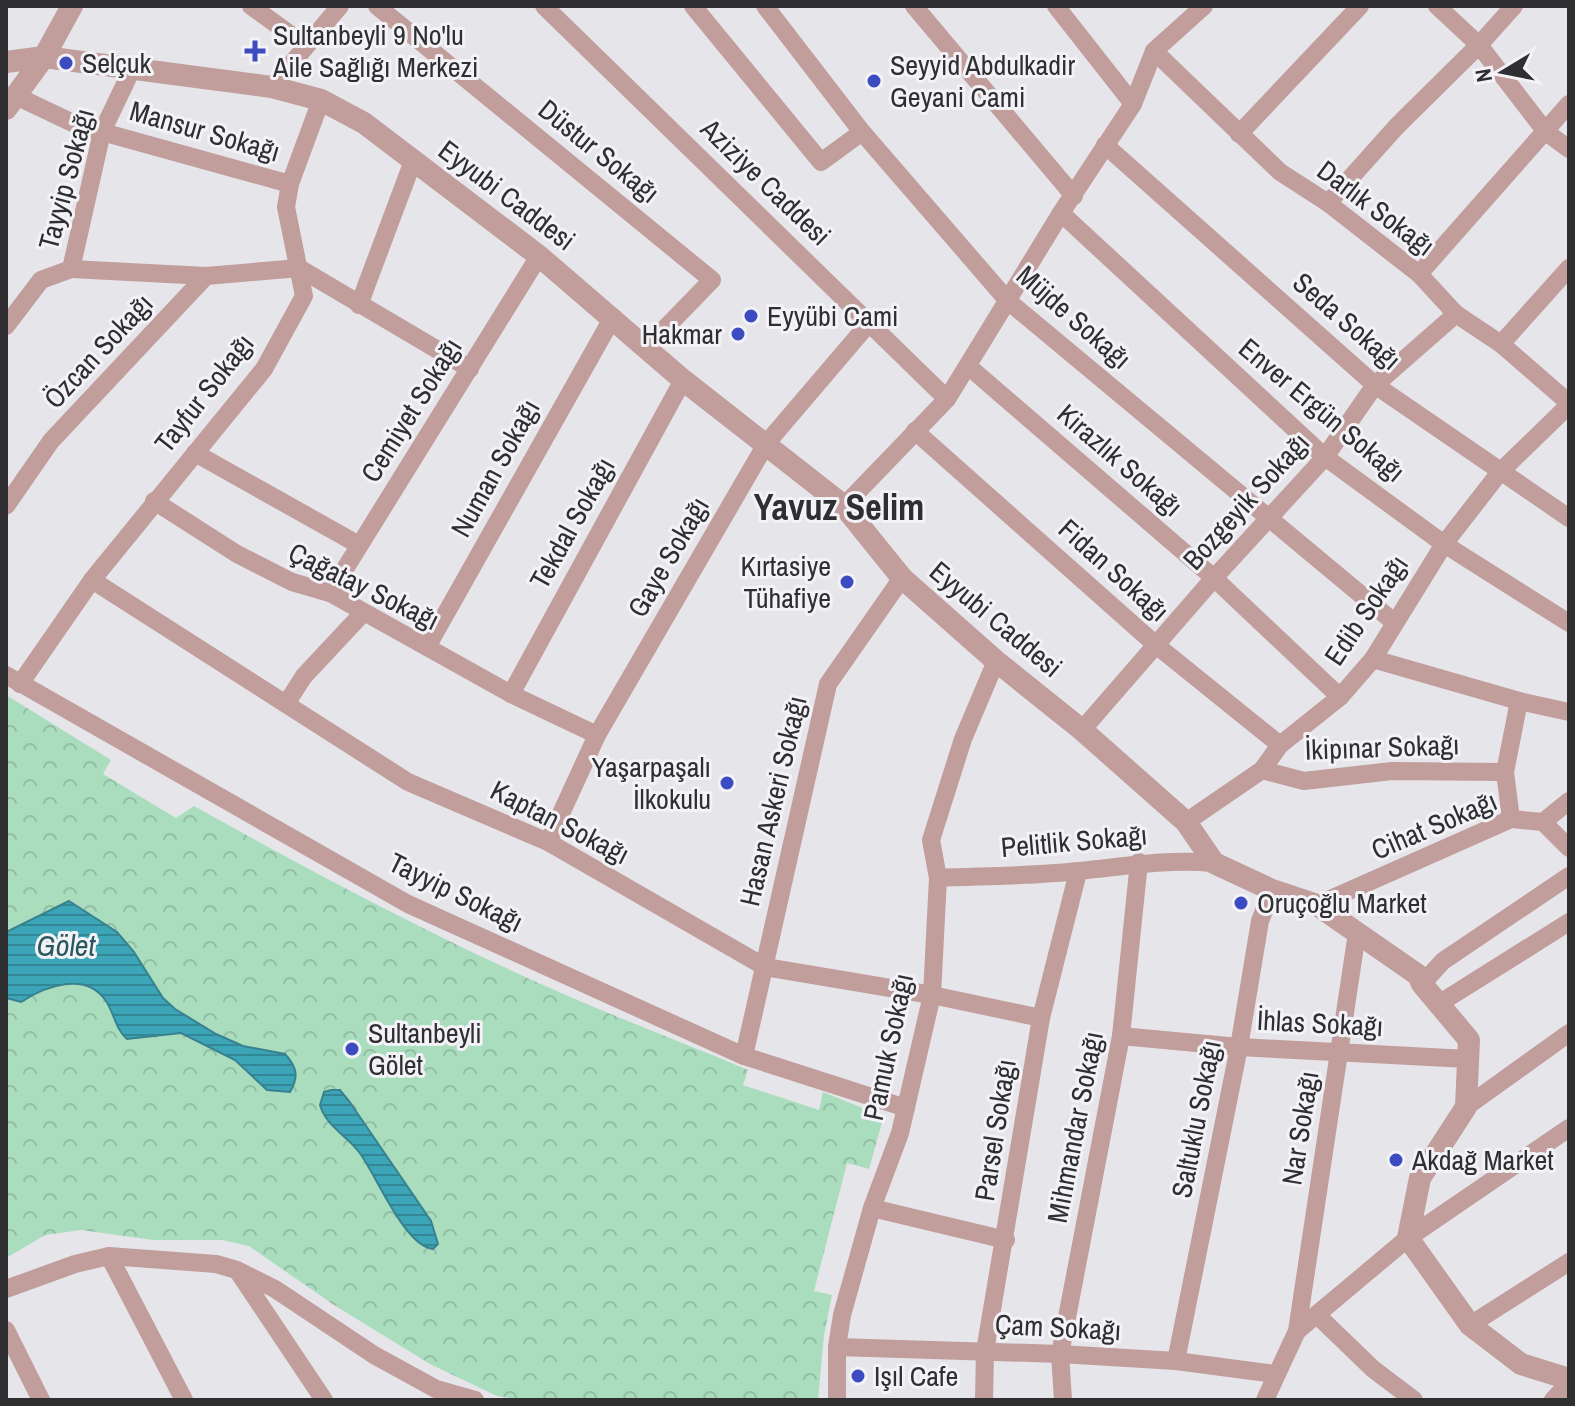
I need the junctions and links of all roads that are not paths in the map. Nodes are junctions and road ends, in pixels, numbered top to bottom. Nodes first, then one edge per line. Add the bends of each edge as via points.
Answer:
1 (72, 6) edge
2 (251, 6) edge
3 (340, 6) edge
4 (377, 6) edge
5 (544, 6) edge
6 (693, 6) edge
7 (914, 6) edge
8 (1056, 6) edge
9 (1360, 6) edge
10 (1437, 6) edge
11 (1514, 6) edge
12 (768, 7) edge
13 (1192, 10) edge
14 (305, 45) junction
15 (1479, 45) junction
16 (1154, 51) junction
17 (44, 57) junction
18 (6, 62) edge
19 (133, 67) junction
20 (272, 87) junction
21 (321, 100) junction
22 (11, 103) edge
23 (1133, 104) junction
24 (1569, 104) edge
25 (102, 132) junction
26 (862, 132) junction
27 (1546, 132) junction
28 (1239, 134) junction
29 (1105, 145) junction
30 (1569, 149) edge
31 (413, 161) junction
32 (290, 184) junction
33 (1074, 196) junction
34 (1328, 203) junction
35 (1061, 213) junction
36 (539, 256) junction
37 (299, 268) junction
38 (1569, 268) edge
39 (71, 269) junction
40 (1419, 274) junction
41 (206, 276) junction
42 (1008, 301) junction
43 (359, 305) junction
44 (1456, 314) junction
45 (613, 317) junction
46 (870, 322) junction
47 (6, 326) edge
48 (1501, 344) junction
49 (646, 348) junction
50 (968, 366) junction
51 (470, 369) junction
52 (683, 380) junction
53 (1375, 385) junction
54 (947, 399) junction
55 (1569, 404) edge
56 (915, 431) junction
57 (766, 444) junction
58 (195, 453) junction
59 (1325, 457) junction
60 (1500, 472) junction
61 (154, 501) junction
62 (6, 506) edge
63 (844, 506) junction
64 (1569, 518) edge
65 (1269, 520) junction
66 (1444, 544) junction
67 (359, 545) junction
68 (902, 578) junction
69 (1214, 578) junction
70 (92, 580) junction
71 (330, 593) junction
72 (363, 613) junction
73 (1395, 623) junction
74 (1569, 623) edge
75 (1156, 645) junction
76 (427, 647) junction
77 (1373, 659) junction
78 (996, 661) junction
79 (13, 680) edge
80 (511, 694) junction
81 (1340, 697) junction
82 (1519, 701) junction
83 (286, 704) junction
84 (1569, 712) edge
85 (1082, 730) junction
86 (597, 735) junction
87 (1280, 745) junction
88 (1262, 770) junction
89 (1505, 772) junction
90 (1569, 801) edge
91 (1511, 819) junction
92 (1186, 822) junction
93 (1543, 822) junction
94 (548, 842) junction
95 (1569, 848) edge
96 (1139, 862) junction
97 (1214, 863) junction
98 (1078, 872) junction
99 (1569, 876) edge
100 (938, 878) junction
101 (1272, 890) junction
102 (1317, 905) junction
103 (1569, 922) edge
104 (1357, 933) junction
105 (765, 967) junction
106 (1422, 984) junction
107 (932, 995) junction
108 (1440, 1003) junction
109 (1041, 1018) junction
110 (1569, 1033) edge
111 (1121, 1036) junction
112 (1239, 1047) junction
113 (1340, 1052) junction
114 (744, 1056) junction
115 (1468, 1059) junction
116 (1466, 1107) junction
117 (906, 1108) junction
118 (1569, 1128) edge
119 (872, 1208) junction
120 (1408, 1238) junction
121 (1006, 1240) junction
122 (109, 1256) junction
123 (1569, 1262) edge
124 (237, 1270) junction
125 (6, 1289) edge
126 (1317, 1315) junction
127 (1470, 1325) junction
128 (6, 1330) edge
129 (1297, 1331) junction
130 (837, 1347) junction
131 (985, 1351) junction
132 (1060, 1354) junction
133 (1176, 1361) junction
134 (1275, 1374) junction
135 (1569, 1381) edge
136 (41, 1400) edge
137 (184, 1400) edge
138 (324, 1400) edge
139 (475, 1400) edge
140 (837, 1400) edge
141 (984, 1400) edge
142 (1063, 1400) edge
143 (1265, 1400) edge
144 (1414, 1400) edge
145 (1553, 1400) edge

1 - 17 street
2 - 14 street
3 - 14 street
4 - 49 street, Düstur Sokağı via 712,280
5 - 46 street, Aziziye Caddesi
6 - 26 street via 821,162
7 - 33 street
8 - 23 street
9 - 28 street
10 - 15 street
11 - 15 street
12 - 26 street, Müjde Sokağı
13 - 16 street
14 - 20 street
15 - 27 street
15 - 34 street
16 - 23 street
16 - 28 street, Darlık Sokağı
17 - 18 street, Eyyubi Caddesi
17 - 19 street, Eyyubi Caddesi
17 - 22 street
19 - 20 street, Eyyubi Caddesi
19 - 25 street, Tayyip Sokağı
20 - 21 street, Eyyubi Caddesi
21 - 31 street, Eyyubi Caddesi via 364,123
21 - 32 street, Tayfur Sokağı
22 - 25 street, Mansur Sokağı
23 - 29 street
24 - 27 street
25 - 32 street, Mansur Sokağı
25 - 39 street, Tayyip Sokağı
26 - 42 street, Müjde Sokağı
27 - 30 street
27 - 40 street
28 - 34 street, Darlık Sokağı via 1280,172
29 - 33 street
29 - 53 street, Seda Sokağı
31 - 36 street, Eyyubi Caddesi
31 - 43 street
32 - 37 street, Tayfur Sokağı via 286,207
33 - 35 street
34 - 40 street, Darlık Sokağı
35 - 42 street
35 - 59 street, Enver Ergün Sokağı
36 - 45 street, Eyyubi Caddesi
36 - 51 street, Cemiyet Sokağı
37 - 41 street
37 - 43 street
37 - 58 street, Tayfur Sokağı via 304,296 264,369
38 - 48 street
39 - 41 street
39 - 47 street, Tayyip Sokağı via 41,280
40 - 44 street, Darlık Sokağı
41 - 62 street, Özcan Sokağı via 51,441
42 - 50 street
42 - 65 street, Müjde Sokağı
43 - 51 street
44 - 48 street, Darlık Sokağı
44 - 53 street, Bozgeyik Sokağı
45 - 49 street, Eyyubi Caddesi
45 - 76 street, Numan Sokağı
46 - 54 street, Aziziye Caddesi
46 - 57 street, Gaye Sokağı
48 - 55 street, Darlık Sokağı
49 - 52 street, Eyyubi Caddesi
50 - 54 street
50 - 69 street, Kirazlık Sokağı
51 - 67 street, Cemiyet Sokağı
52 - 57 street, Eyyubi Caddesi
52 - 80 street, Tekdal Sokağı
53 - 59 street, Bozgeyik Sokağı
53 - 60 street, Seda Sokağı
54 - 56 street
55 - 60 street, Edib Sokağı
56 - 63 street
56 - 75 street, Fidan Sokağı
57 - 63 street, Eyyubi Caddesi
57 - 86 street, Gaye Sokağı
58 - 61 street, Tayfur Sokağı
58 - 67 street
59 - 65 street, Bozgeyik Sokağı
59 - 66 street, Enver Ergün Sokağı
60 - 64 street, Seda Sokağı
60 - 66 street, Edib Sokağı
61 - 70 street, Tayfur Sokağı
61 - 71 street, Çağatay Sokağı via 237,554 292,582
63 - 68 street, Eyyubi Caddesi
65 - 69 street, Bozgeyik Sokağı
65 - 73 street, Müjde Sokağı
66 - 73 street, Edib Sokağı
66 - 74 street, Enver Ergün Sokağı
67 - 71 street, Cemiyet Sokağı
68 - 78 street, Eyyubi Caddesi
68 - 105 street, Hasan Askeri Sokağı via 828,684
69 - 75 street, Bozgeyik Sokağı
69 - 81 street, Kirazlık Sokağı
70 - 79 street, Tayfur Sokağı
70 - 83 street, Kaptan Sokağı
71 - 72 street, Çağatay Sokağı
72 - 76 street, Çağatay Sokağı
72 - 83 street via 304,676
73 - 77 street, Edib Sokağı
75 - 85 street, Bozgeyik Sokağı
75 - 87 street, Fidan Sokağı
76 - 80 street, Çağatay Sokağı
77 - 81 street, Edib Sokağı
77 - 82 street
78 - 85 street, Eyyubi Caddesi
78 - 100 street, Pamuk Sokağı via 963,739 931,840
79 - 114 street, Tayyip Sokağı via 408,904
80 - 86 street, Çağatay Sokağı
81 - 87 street, Edib Sokağı
82 - 84 street
82 - 89 street
83 - 94 street, Kaptan Sokağı via 408,782
85 - 92 street, Eyyubi Caddesi
86 - 94 street, Gaye Sokağı
87 - 88 street, Edib Sokağı
88 - 89 street, İkipınar Sokağı via 1304,781 1392,771
88 - 92 street, Edib Sokağı
89 - 91 street
90 - 93 street
91 - 93 street, Cihat Sokağı
91 - 102 street, Cihat Sokağı
92 - 97 street, Eyyubi Caddesi
93 - 95 street
94 - 105 street, Kaptan Sokağı
96 - 97 street, Pelitlik Sokağı
96 - 98 street, Pelitlik Sokağı
96 - 111 street, Mihmandar Sokağı
97 - 101 street
98 - 100 street, Pelitlik Sokağı
98 - 109 street, Parsel Sokağı
99 - 106 street via 1443,961
100 - 107 street, Pamuk Sokağı
101 - 102 street
101 - 112 street, Saltuklu Sokağı via 1260,921
102 - 104 street
103 - 108 street
104 - 106 street via 1418,975
104 - 113 street, Nar Sokağı
105 - 107 street, Kaptan Sokağı
105 - 114 street, Hasan Askeri Sokağı
106 - 108 street
107 - 109 street, Kaptan Sokağı
107 - 117 street, Pamuk Sokağı
108 - 115 street via 1469,1040
109 - 121 street, Parsel Sokağı
110 - 116 street
111 - 112 street, İhlas Sokağı
111 - 132 street, Mihmandar Sokağı
112 - 113 street, İhlas Sokağı
112 - 133 street, Saltuklu Sokağı
113 - 115 street, İhlas Sokağı
113 - 129 street, Nar Sokağı
114 - 117 street, Tayyip Sokağı
115 - 116 street
116 - 120 street via 1420,1178
117 - 119 street, Pamuk Sokağı
118 - 120 street
119 - 121 street
119 - 130 street, Pamuk Sokağı
120 - 126 street
120 - 127 street
121 - 131 street, Parsel Sokağı
122 - 124 street via 193,1261
122 - 125 street
122 - 137 street
123 - 127 street
124 - 138 street
124 - 139 street via 436,1389
126 - 129 street
126 - 144 street
127 - 135 street via 1521,1364
128 - 136 street
129 - 134 street
130 - 131 street, Çam Sokağı
130 - 140 street, Pamuk Sokağı
131 - 132 street, Çam Sokağı
131 - 141 street, Parsel Sokağı
132 - 133 street, Çam Sokağı
132 - 142 street, Mihmandar Sokağı
133 - 134 street, Çam Sokağı
134 - 143 street
135 - 145 street

